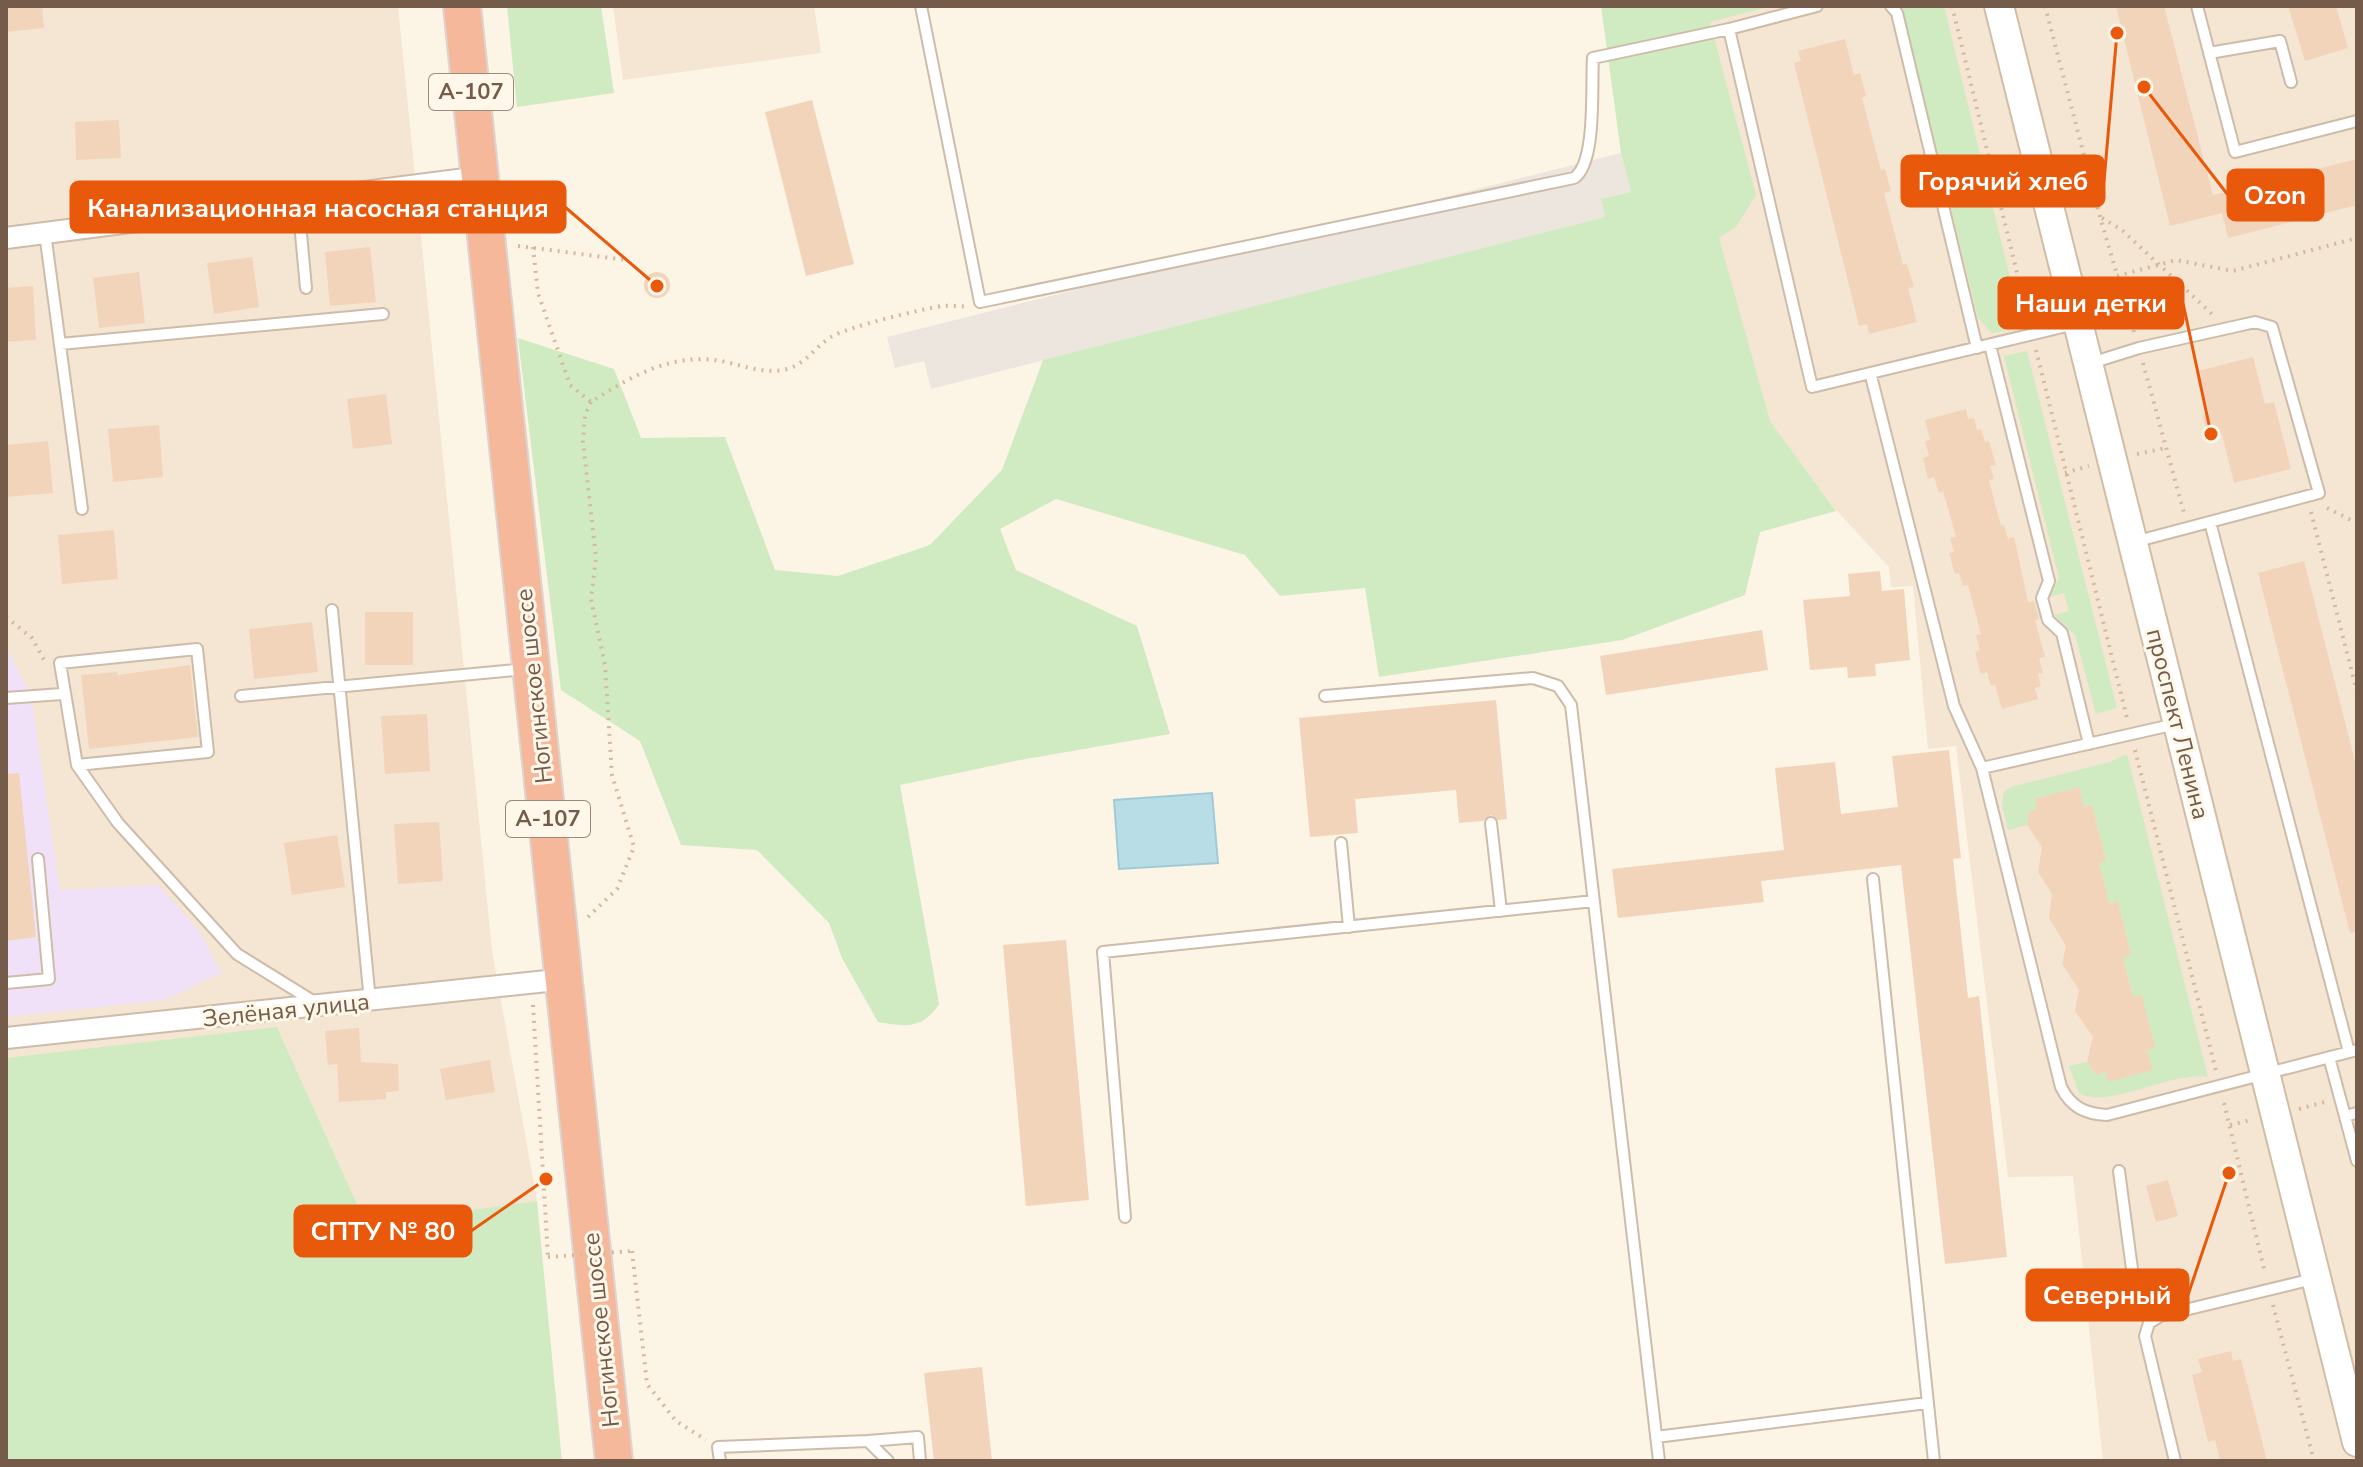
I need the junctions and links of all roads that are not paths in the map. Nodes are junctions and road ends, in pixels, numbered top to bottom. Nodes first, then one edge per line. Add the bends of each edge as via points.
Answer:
1 (462, 6) edge
2 (921, 6) edge
3 (1817, 6) edge
4 (1891, 6) edge
5 (1999, 6) edge
6 (2197, 6) edge
7 (1729, 29) junction
8 (2209, 53) junction
9 (2291, 82) dead end
10 (2357, 121) edge
11 (481, 177) junction
12 (298, 201) junction
13 (45, 233) junction
14 (6, 238) edge
15 (306, 288) dead end
16 (383, 314) dead end
17 (2077, 323) junction
18 (60, 344) junction
19 (1990, 345) junction
20 (1977, 348) junction
21 (2089, 364) junction
22 (1871, 376) junction
23 (82, 509) dead end
24 (2210, 522) junction
25 (2132, 542) junction
26 (332, 610) dead end
27 (532, 668) junction
28 (339, 687) junction
29 (62, 694) junction
30 (241, 696) dead end
31 (1325, 696) dead end
32 (6, 698) edge
33 (2178, 724) junction
34 (2089, 744) junction
35 (77, 765) junction
36 (1982, 768) junction
37 (1491, 823) dead end
38 (1341, 843) dead end
39 (38, 859) dead end
40 (1873, 879) dead end
41 (1594, 901) junction
42 (1501, 911) junction
43 (1349, 927) junction
44 (549, 981) junction
45 (6, 983) edge
46 (370, 1001) junction
47 (322, 1006) junction
48 (6, 1038) edge
49 (2353, 1051) edge
50 (2329, 1057) junction
51 (2266, 1074) junction
52 (2357, 1113) edge
53 (2345, 1116) junction
54 (2357, 1161) edge
55 (2119, 1171) dead end
56 (1125, 1217) dead end
57 (2317, 1278) junction
58 (2160, 1316) junction
59 (1927, 1403) junction
60 (1656, 1437) junction
61 (868, 1441) junction
62 (2357, 1442) edge
63 (614, 1461) edge
64 (720, 1461) edge
65 (888, 1461) edge
66 (920, 1461) edge
67 (1659, 1461) edge
68 (1934, 1461) edge
69 (2175, 1461) edge

1 - 11 highway, Ногинское шоссе / А-107
2 - 7 lane via 980,302 1574,178 1589,152 1593,58
3 - 7 lane
4 - 20 lane via 1897,13
5 - 17 main road, проспект Ленина
6 - 8 lane
7 - 22 lane via 1812,387
8 - 9 lane via 2280,41
8 - 10 lane via 2235,152
11 - 12 street
11 - 27 highway, Ногинское шоссе / А-107
12 - 13 street
12 - 15 lane
13 - 14 street
13 - 18 lane
16 - 18 lane
17 - 19 lane
17 - 21 main road, проспект Ленина
18 - 23 lane
19 - 20 lane
19 - 34 lane via 2049,581 2042,598 2048,620 2062,633
20 - 22 lane
21 - 24 lane via 2255,322 2266,323 2277,333 2319,493
21 - 25 main road, проспект Ленина
22 - 36 lane via 1954,706
24 - 25 lane
24 - 49 lane
25 - 33 main road, проспект Ленина
26 - 28 lane
27 - 28 lane
27 - 44 highway, Ногинское шоссе / А-107 via 562,943
28 - 30 lane
28 - 46 lane
29 - 32 lane
29 - 35 lane
29 - 35 lane via 60,663 197,649 208,752
31 - 41 lane via 1522,678 1558,686 1571,705
33 - 34 lane
33 - 51 main road, проспект Ленина
34 - 36 lane
35 - 47 lane via 118,823 237,954
36 - 51 lane via 2068,1100 2086,1112 2107,1115
37 - 42 lane
38 - 43 lane
39 - 45 lane via 49,979
40 - 59 lane
41 - 42 lane
41 - 60 lane
42 - 43 lane
43 - 56 lane via 1103,952
44 - 46 street, Зелёная улица
44 - 63 highway, Ногинское шоссе / А-107
46 - 47 street, Зелёная улица
47 - 48 street, Зелёная улица
49 - 50 lane
50 - 51 lane
50 - 53 lane
51 - 57 main road, проспект Ленина
52 - 53 lane
53 - 54 lane
55 - 58 lane via 2136,1299 2145,1311
57 - 58 lane
57 - 62 main road, проспект Ленина
58 - 69 lane via 2149,1323 2145,1336
59 - 60 lane
59 - 68 lane
60 - 67 lane
61 - 64 lane via 718,1447
61 - 65 lane
61 - 66 lane via 918,1437

